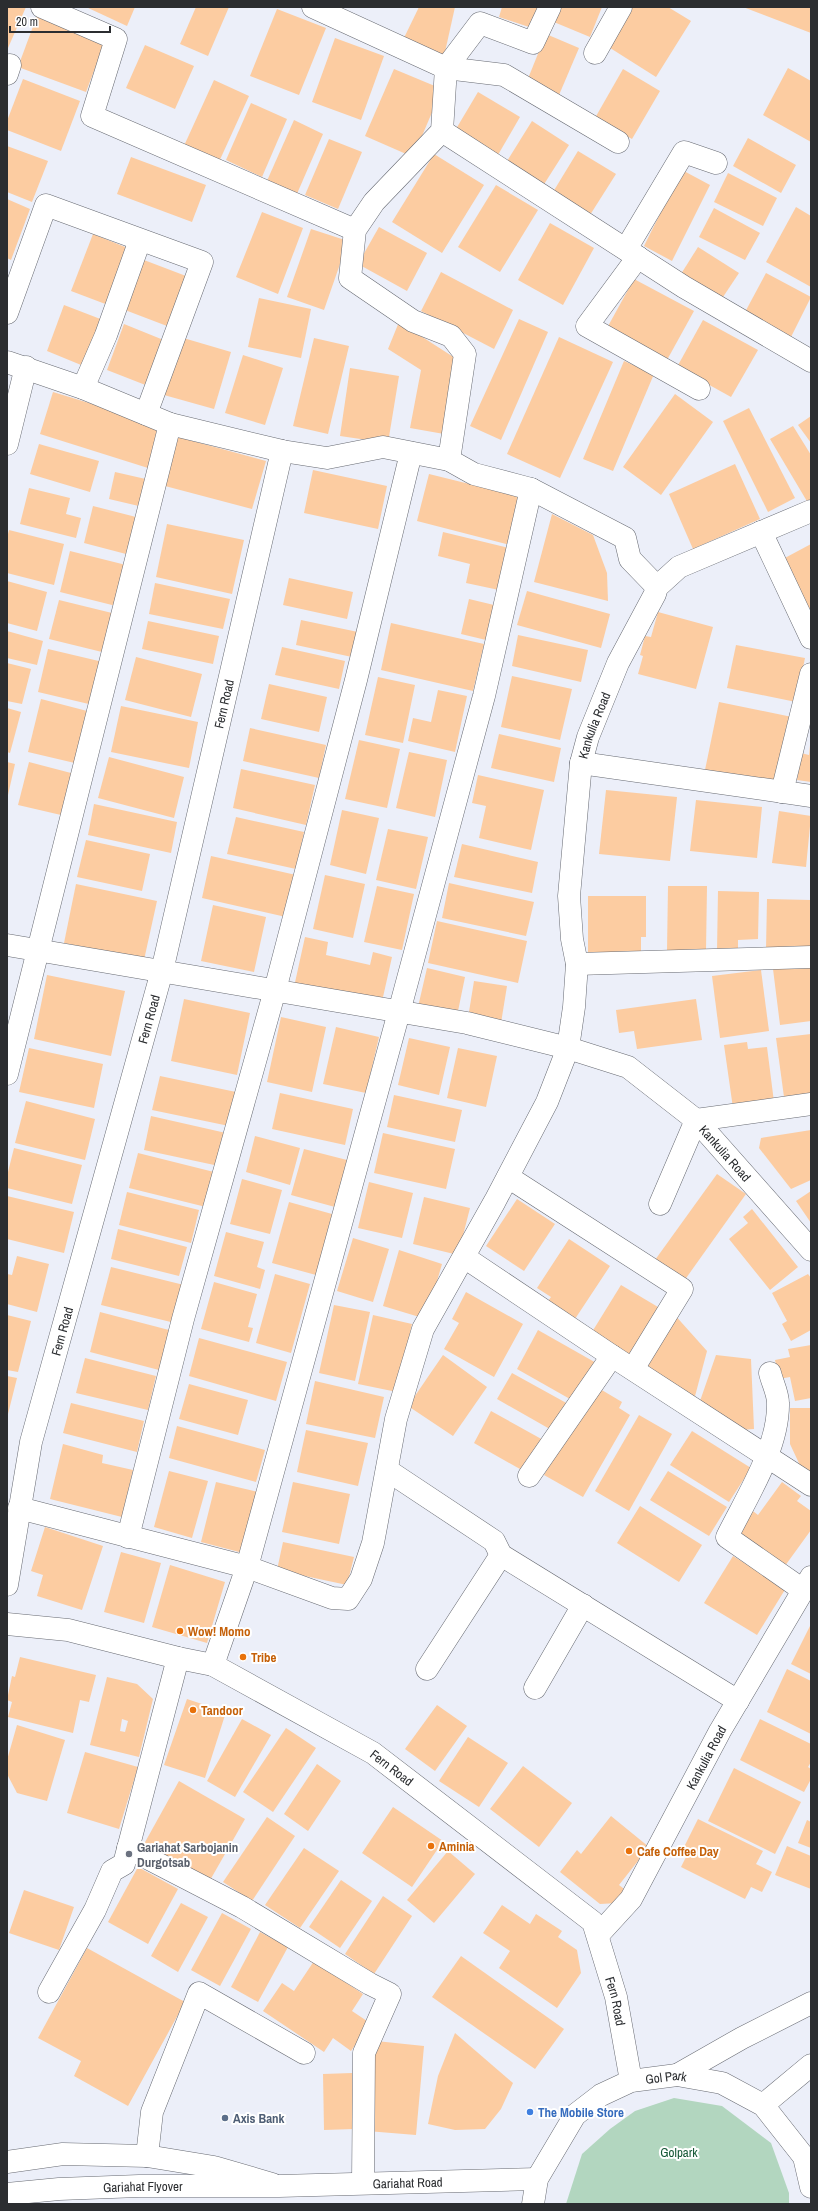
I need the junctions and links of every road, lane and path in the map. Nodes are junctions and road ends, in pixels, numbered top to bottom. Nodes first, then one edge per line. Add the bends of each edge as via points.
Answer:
1 (42, 7) edge
2 (313, 7) edge
3 (550, 7) edge
4 (621, 7) edge
5 (595, 53) dead end
6 (446, 68) junction
7 (442, 131) junction
8 (618, 142) dead end
9 (716, 163) dead end
10 (355, 230) junction
11 (140, 240) junction
12 (632, 253) junction
13 (7, 313) edge
14 (811, 361) edge
15 (16, 364) edge
16 (83, 388) junction
17 (698, 389) dead end
18 (146, 414) junction
19 (170, 424) junction
20 (7, 444) edge
21 (282, 451) junction
22 (411, 452) junction
23 (449, 460) junction
24 (531, 489) junction
25 (811, 511) edge
26 (762, 532) junction
27 (657, 587) junction
28 (811, 638) edge
29 (811, 674) edge
30 (582, 764) junction
31 (782, 792) junction
32 (811, 796) edge
33 (7, 945) edge
34 (38, 950) junction
35 (811, 957) edge
36 (577, 964) junction
37 (162, 971) junction
38 (275, 990) junction
39 (399, 1012) junction
40 (568, 1048) junction
41 (7, 1074) edge
42 (811, 1104) edge
43 (696, 1120) junction
44 (508, 1177) junction
45 (660, 1204) dead end
46 (811, 1250) edge
47 (464, 1257) junction
48 (612, 1356) junction
49 (634, 1369) junction
50 (770, 1373) dead end
51 (767, 1456) junction
52 (387, 1470) junction
53 (529, 1476) dead end
54 (811, 1485) edge
55 (20, 1508) junction
56 (128, 1537) junction
57 (501, 1555) junction
58 (247, 1567) junction
59 (807, 1584) edge
60 (7, 1585) edge
61 (583, 1605) junction
62 (7, 1624) edge
63 (178, 1658) junction
64 (213, 1665) junction
65 (427, 1669) dead end
66 (535, 1688) dead end
67 (738, 1701) junction
68 (128, 1848) junction
69 (598, 1935) junction
70 (48, 1992) dead end
71 (811, 2003) edge
72 (304, 2053) dead end
73 (811, 2065) edge
74 (677, 2075) junction
75 (631, 2081) junction
76 (763, 2105) junction
77 (147, 2156) junction
78 (7, 2162) edge
79 (537, 2179) junction
80 (362, 2183) junction
81 (279, 2186) junction
82 (811, 2187) edge
83 (7, 2194) edge
84 (533, 2204) edge

1 - 10 street via 116,39 92,116
2 - 6 street
3 - 6 street via 533,43 480,23
4 - 5 street
6 - 7 street
6 - 8 street via 504,76
7 - 10 street via 374,202
7 - 12 street
9 - 12 street via 684,152
10 - 23 street via 350,278 413,321 451,336 465,354
11 - 13 street via 46,205
11 - 16 street via 106,335
11 - 18 street via 202,262
12 - 14 street
12 - 17 street via 587,326
15 - 16 street
15 - 20 street
16 - 18 street
18 - 19 street
19 - 21 street
19 - 34 street
21 - 22 street via 327,458 383,447
21 - 37 street, Fern Road
22 - 23 street
22 - 38 street via 356,680
23 - 24 street via 474,474
24 - 27 street via 625,538 630,559
24 - 39 street via 484,696
25 - 26 street, Kankulia Road
26 - 27 street, Kankulia Road via 680,567
26 - 28 street
27 - 30 street, Kankulia Road via 618,663 588,737
29 - 31 street
30 - 31 street
30 - 36 street, Kankulia Road via 569,896 572,939
31 - 32 street
33 - 34 street
34 - 37 street
34 - 41 street
35 - 36 street
36 - 40 street, Kankulia Road
37 - 38 street
37 - 55 street, Fern Road via 30,1442
38 - 39 street
38 - 56 street via 183,1318
39 - 40 street via 467,1023
39 - 58 street
40 - 43 street, Kankulia Road via 628,1067
40 - 44 street, Kankulia Road via 547,1102
42 - 43 street
43 - 45 street
43 - 46 street, Kankulia Road
44 - 47 street, Kankulia Road
44 - 49 street via 682,1289
47 - 48 street
47 - 52 street, Kankulia Road via 423,1329 396,1419
48 - 49 street
48 - 53 street
49 - 51 street
50 - 51 street via 778,1402 776,1429
51 - 54 street
51 - 59 street via 727,1537
52 - 57 street via 494,1541
52 - 58 street, Kankulia Road via 373,1543 362,1579 348,1599 332,1598
55 - 56 street
55 - 60 street, Fern Road
56 - 58 street
57 - 61 street
57 - 65 street
58 - 64 street
59 - 67 street, Kankulia Road
61 - 66 street
61 - 67 street
62 - 63 street, Fern Road via 68,1630
63 - 64 street, Fern Road
63 - 68 street
64 - 69 street, Fern Road via 373,1753 593,1922
67 - 69 street, Kankulia Road via 631,1899
68 - 70 street via 124,1864 112,1871 95,1910
68 - 80 street via 242,1907 390,1994 364,2053
69 - 75 street, Fern Road via 616,1997
71 - 74 street
72 - 77 street via 199,1994 152,2112
73 - 76 street
74 - 75 street, Gol Park
74 - 76 street, Gol Park via 722,2083
75 - 79 street, Gol Park via 601,2095 575,2115
76 - 82 street, Gol Park via 804,2156
77 - 78 street via 63,2154
77 - 81 street via 214,2167
79 - 80 street, Gariahat Road
79 - 84 street, Gol Park
80 - 81 street, Gariahat Road
81 - 83 street, Gariahat Flyover via 139,2186

